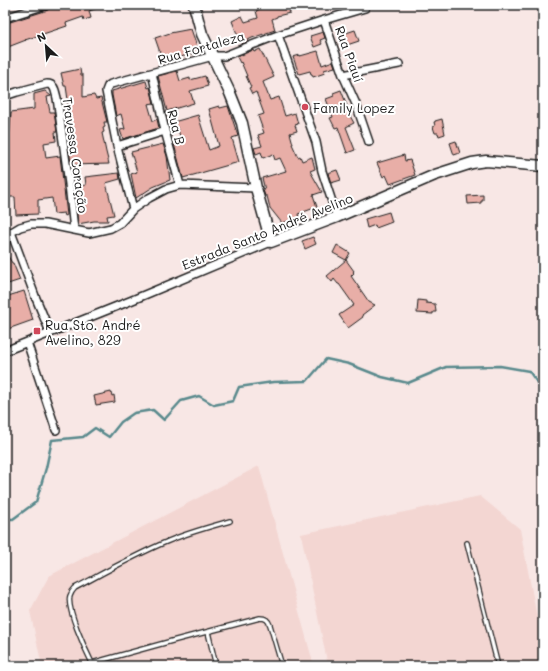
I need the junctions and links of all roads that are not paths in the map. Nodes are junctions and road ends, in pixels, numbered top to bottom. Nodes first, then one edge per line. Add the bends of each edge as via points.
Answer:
1 (46, 5) edge
2 (194, 5) edge
3 (365, 8) dead end
4 (5, 18) edge
5 (324, 20) junction
6 (278, 35) junction
7 (213, 56) junction
8 (399, 64) dead end
9 (152, 73) junction
10 (344, 75) junction
11 (5, 96) edge
12 (165, 132) junction
13 (369, 142) dead end
14 (118, 146) junction
15 (543, 166) edge
16 (180, 185) junction
17 (256, 188) junction
18 (133, 209) junction
19 (338, 217) junction
20 (74, 230) junction
21 (8, 234) edge
22 (271, 242) junction
23 (50, 332) junction
24 (27, 342) junction
25 (5, 351) edge
26 (56, 430) dead end
27 (230, 521) dead end
28 (467, 543) dead end
29 (208, 632) junction
30 (5, 663) edge
31 (93, 665) edge
32 (7, 666) edge
33 (216, 666) edge
34 (282, 666) edge
35 (498, 666) edge

1 - 4 street
2 - 7 main road via 202,34
3 - 5 street, Rua Fortaleza
5 - 6 street, Rua Fortaleza
5 - 10 street, Rua Piauí
6 - 7 street, Rua Fortaleza via 224,56
6 - 19 street via 316,142 322,170
7 - 9 street, Rua Fortaleza
7 - 17 main road via 242,124
8 - 10 street
9 - 12 street, Rua B
9 - 14 street, Rua Fortaleza via 108,86 106,91
10 - 13 street, Rua Piauí
11 - 20 street, Travessa Coração via 47,84 53,86 57,98
12 - 14 street
12 - 16 street, Rua B
14 - 18 street
15 - 19 main road, Estrada Santo André Avelino via 472,163
16 - 17 street
16 - 18 street via 158,193
17 - 22 main road
18 - 20 street via 120,223 111,228 89,233
19 - 22 main road, Estrada Santo André Avelino
20 - 21 street via 31,224
21 - 23 street
22 - 23 street, Estrada Santo André Avelino
23 - 24 street, Estrada Santo André Avelino
24 - 25 street, Estrada Santo André Avelino
24 - 26 street
27 - 31 lane via 166,542 75,588 70,595 69,605
28 - 35 lane
29 - 31 lane
29 - 33 lane
29 - 34 lane via 265,618 270,625
30 - 32 main road

